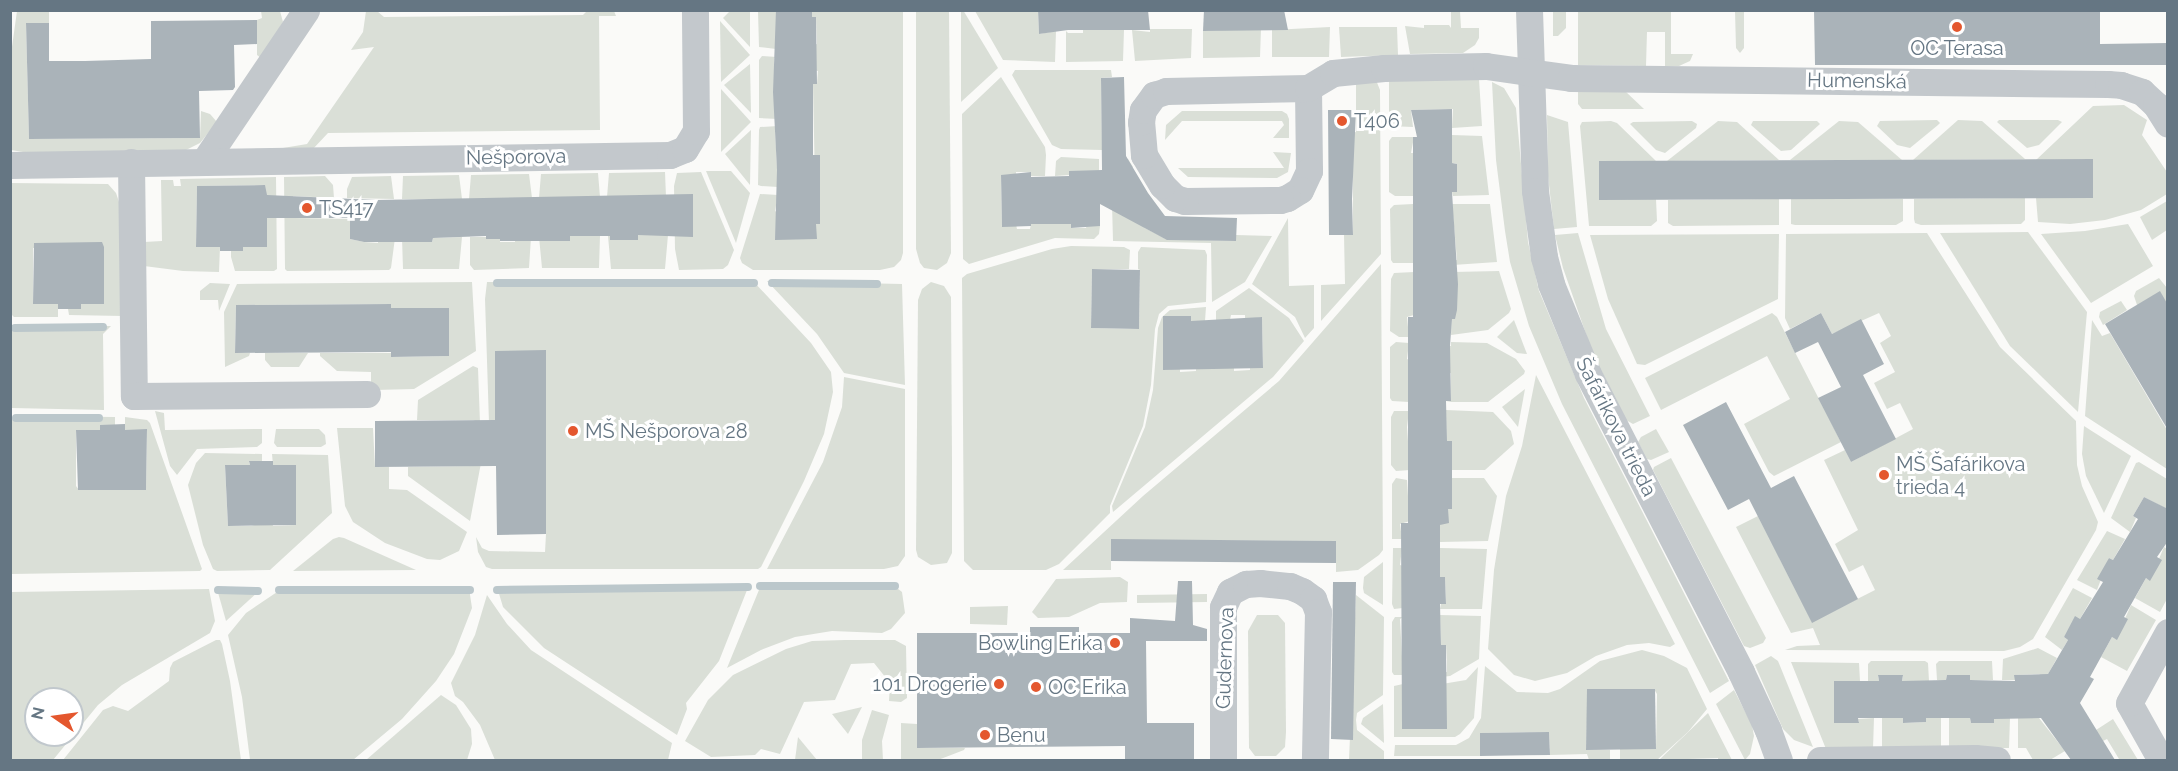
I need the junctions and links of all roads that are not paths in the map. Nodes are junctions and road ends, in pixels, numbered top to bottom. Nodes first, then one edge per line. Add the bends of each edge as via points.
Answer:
1 (306, 10) edge
2 (695, 10) edge
3 (1529, 10) edge
4 (1529, 72) junction
5 (1308, 88) junction
6 (2168, 124) edge
7 (205, 160) junction
8 (131, 162) junction
9 (10, 165) edge
10 (367, 394) dead end
11 (2168, 632) edge
12 (1223, 760) edge
13 (1315, 760) edge
14 (1779, 760) edge
15 (1820, 760) edge
16 (1997, 760) edge
17 (2161, 760) edge

1 - 7 street
2 - 7 street, Nešporova via 696,131 685,148 670,155
3 - 4 street, Šafárikova trieda
4 - 5 street via 1486,66 1355,69 1321,78
4 - 6 street, Humenská via 1571,78 2121,85 2150,98
4 - 14 street, Šafárikova trieda via 1540,232 1558,306 1588,374 1742,672
5 - 5 street via 1179,90 1154,95 1147,101 1141,122 1144,155 1175,198 1287,198 1300,190 1309,171
7 - 8 street, Nešporova
8 - 9 street, Nešporova
8 - 10 street via 134,396
11 - 17 street via 2129,703
12 - 13 street, Gudernova via 1223,607 1230,592 1246,584 1260,583 1302,591 1312,599 1318,612
15 - 16 street

